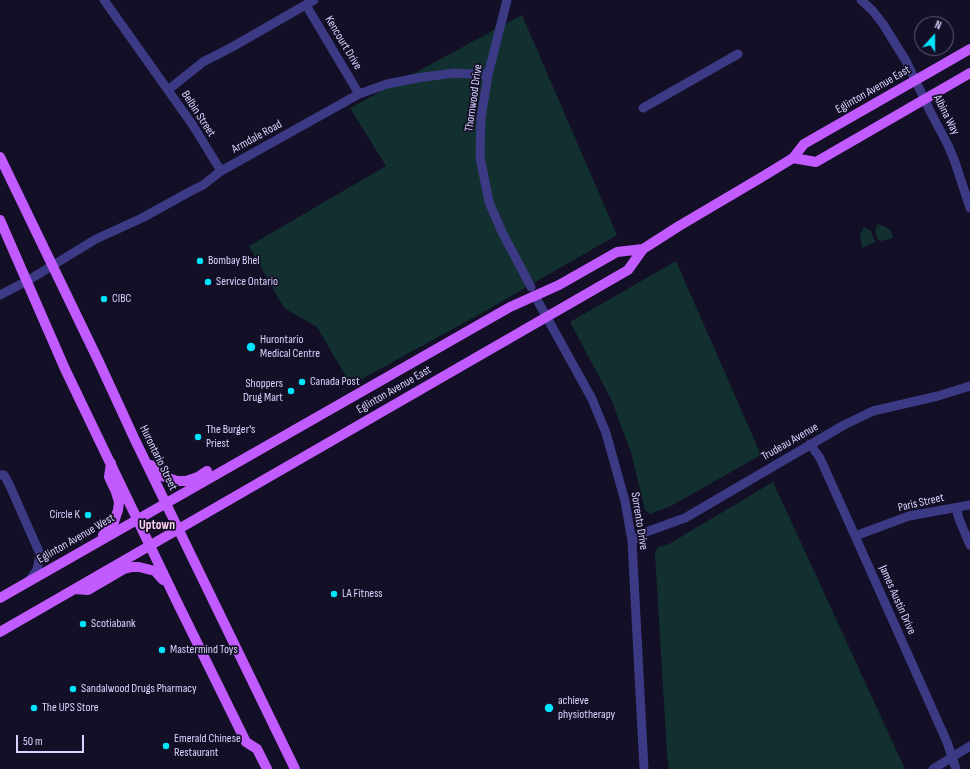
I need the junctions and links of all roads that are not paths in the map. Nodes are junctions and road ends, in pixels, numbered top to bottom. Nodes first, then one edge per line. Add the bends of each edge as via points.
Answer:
1 (104, 0) edge
2 (507, 0) edge
3 (861, 0) edge
4 (310, 2) edge
5 (970, 49) edge
6 (738, 54) dead end
7 (970, 73) edge
8 (488, 74) junction
9 (915, 80) junction
10 (168, 90) junction
11 (359, 94) junction
12 (924, 99) junction
13 (643, 108) dead end
14 (0, 157) edge
15 (793, 158) junction
16 (220, 171) junction
17 (970, 208) edge
18 (0, 220) edge
19 (643, 248) junction
20 (52, 266) junction
21 (27, 281) junction
22 (533, 291) junction
23 (0, 295) edge
24 (546, 317) junction
25 (970, 386) edge
26 (135, 440) junction
27 (810, 444) junction
28 (240, 460) junction
29 (111, 463) junction
30 (0, 475) edge
31 (166, 503) junction
32 (970, 505) edge
33 (956, 508) junction
34 (138, 519) junction
35 (178, 530) junction
36 (855, 536) junction
37 (632, 541) junction
38 (93, 545) junction
39 (970, 545) edge
40 (150, 546) junction
41 (28, 582) junction
42 (75, 588) junction
43 (0, 598) edge
44 (177, 602) junction
45 (0, 632) edge
46 (970, 746) edge
47 (952, 756) junction
48 (267, 769) edge
49 (295, 769) edge
50 (644, 769) edge
51 (933, 769) edge
52 (956, 769) edge

1 - 10 street, Belbin Street
2 - 8 street, Thornwood Drive
3 - 9 street, Albina Way via 889,32
4 - 10 street via 203,62
4 - 11 street, Kencourt Drive
5 - 9 main road, Eglinton Avenue East
6 - 13 street
7 - 12 main road
8 - 11 street, Armdale Road via 454,73 417,78 387,84
8 - 22 street, Thornwood Drive via 481,118 480,157 489,202
9 - 12 street, Albina Way
9 - 15 main road, Eglinton Avenue East via 804,144
10 - 16 street, Belbin Street
11 - 16 street, Armdale Road
12 - 15 main road via 816,162
12 - 17 street, Albina Way via 955,162
14 - 20 main road, Hurontario Street
15 - 19 main road, Eglinton Avenue East
16 - 20 street, Armdale Road via 203,185 96,240
18 - 21 main road
19 - 22 main road, Eglinton Avenue East via 617,252 559,285
19 - 24 main road, Eglinton Avenue East via 628,270
20 - 21 street, Armdale Road
20 - 26 main road, Hurontario Street
21 - 23 street, Armdale Road
21 - 29 main road via 65,369
22 - 24 street, Sorrento Drive
22 - 28 main road, Eglinton Avenue East via 510,307
24 - 35 main road, Eglinton Avenue East
24 - 37 street, Sorrento Drive via 585,386 604,427 621,484
25 - 27 street, Trudeau Avenue via 873,411
26 - 28 main road via 154,470 177,481 198,477 225,461
26 - 31 main road, Hurontario Street
27 - 36 street, James Austin Drive via 820,458
27 - 37 street, Trudeau Avenue via 685,518 646,532
28 - 31 main road, Eglinton Avenue East
29 - 34 main road
29 - 38 main road via 109,477 119,502 118,510 113,525
30 - 41 street via 4,475 9,484 40,554 38,570
31 - 34 main road, Eglinton Avenue West
31 - 35 main road, Hurontario Street
32 - 33 street, Paris Street
33 - 36 street, Paris Street via 909,516
33 - 39 street
34 - 38 main road, Eglinton Avenue West
34 - 40 main road
35 - 40 main road, Eglinton Avenue East
35 - 49 main road, Hurontario Street
36 - 47 street, James Austin Drive
37 - 50 street, Sorrento Drive
38 - 41 main road, Eglinton Avenue West
40 - 42 main road
40 - 44 main road
41 - 43 main road, Eglinton Avenue West
42 - 44 main road via 88,590 124,569 139,567 154,571
42 - 45 main road
44 - 48 main road via 246,742 257,749
46 - 47 street
47 - 51 street
47 - 52 street, James Austin Drive

